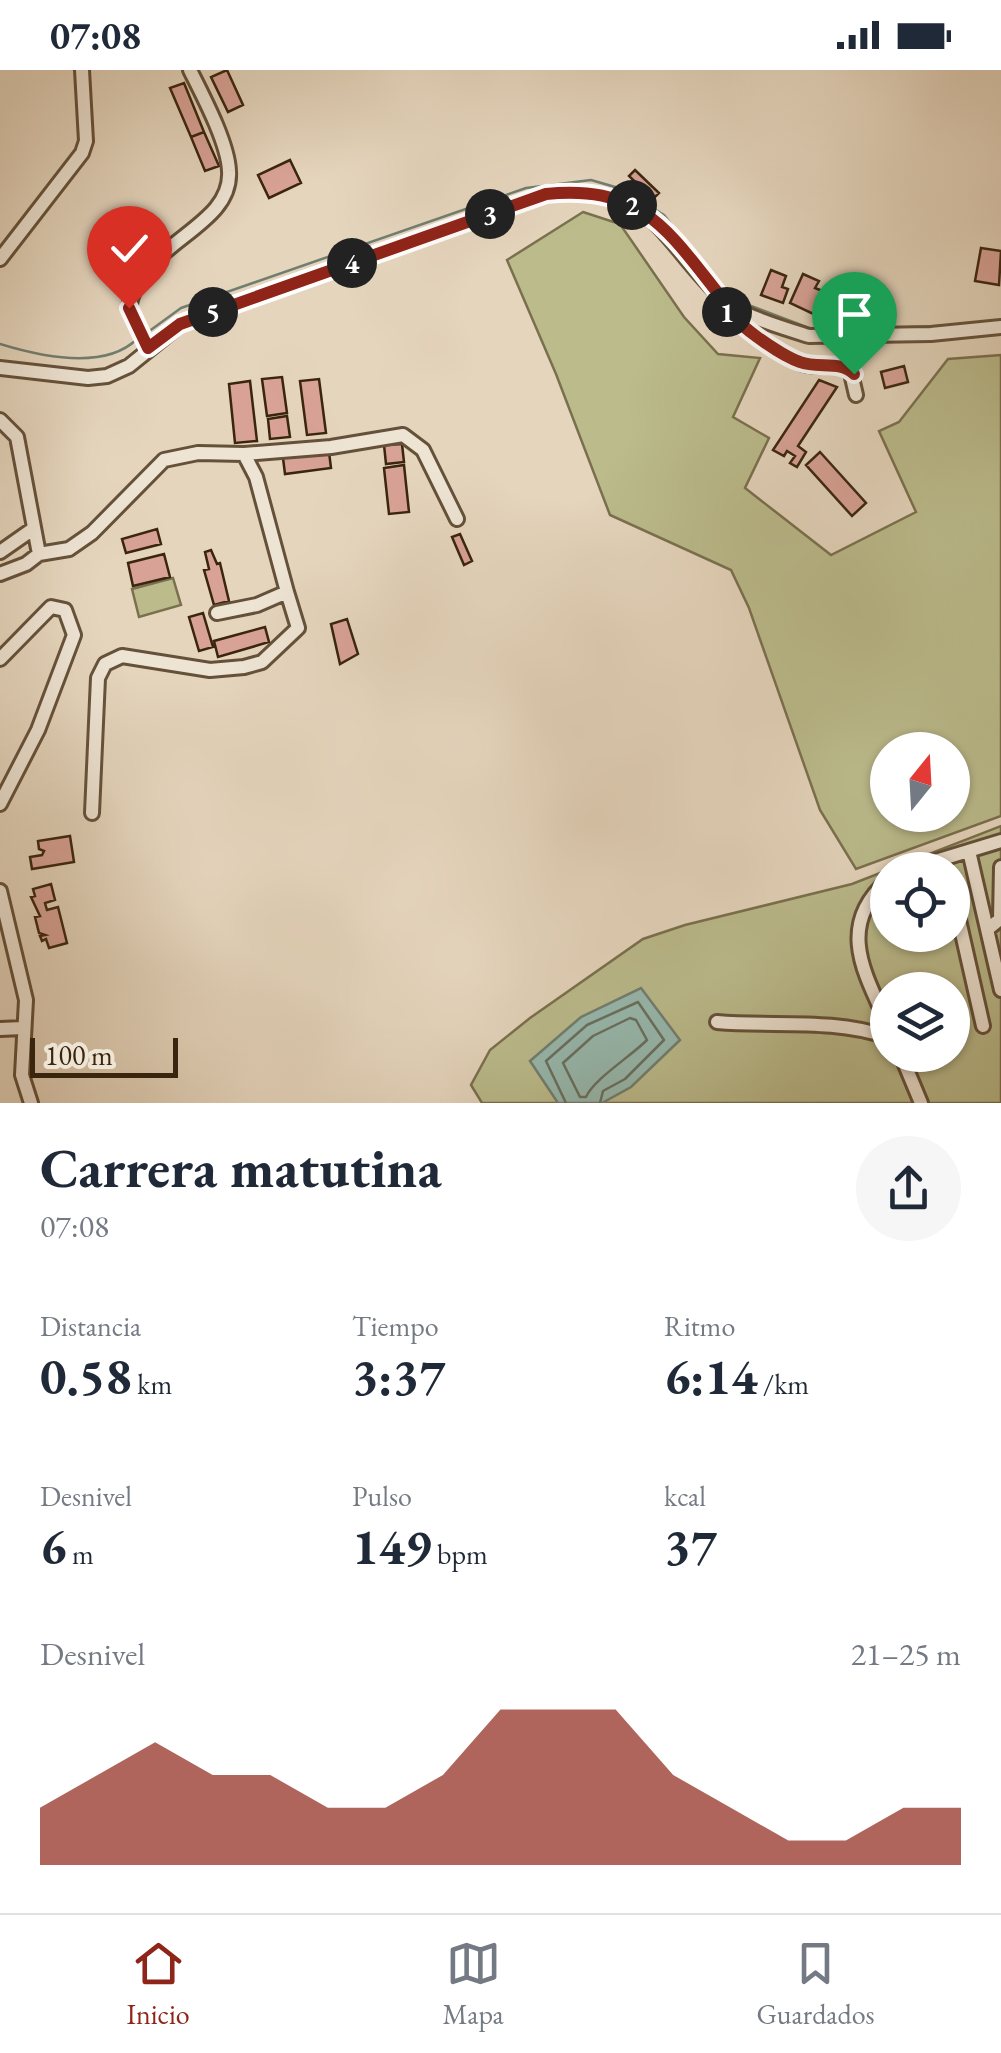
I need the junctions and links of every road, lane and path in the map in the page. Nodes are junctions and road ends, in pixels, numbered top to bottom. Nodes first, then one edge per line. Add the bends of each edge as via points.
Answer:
1 (82, 70) edge
2 (190, 70) edge
3 (0, 259) edge
4 (725, 302) junction
5 (1001, 327) edge
6 (148, 348) junction
7 (0, 368) edge
8 (856, 395) dead end
9 (0, 420) edge
10 (244, 454) junction
11 (457, 519) dead end
12 (32, 530) junction
13 (0, 552) edge
14 (39, 554) junction
15 (0, 574) edge
16 (287, 592) junction
17 (218, 612) dead end
18 (0, 660) edge
19 (0, 804) edge
20 (92, 813) dead end
21 (1001, 840) edge
22 (969, 850) junction
23 (966, 852) edge
24 (1001, 867) edge
25 (0, 891) edge
26 (870, 902) edge
27 (988, 929) junction
28 (966, 952) edge
29 (870, 985) edge
30 (1001, 990) edge
31 (717, 1022) dead end
32 (982, 1026) dead end
33 (24, 1028) junction
34 (0, 1029) edge
35 (870, 1031) edge
36 (908, 1072) edge
37 (31, 1103) edge
38 (921, 1103) edge

1 - 3 street via 82,153
2 - 6 street via 230,166 229,186 201,224 150,262 130,300
4 - 5 street via 809,336
4 - 6 street via 654,217 628,203 576,191 546,194 180,324
4 - 8 street via 730,316 802,364 850,369
6 - 7 street via 108,376
9 - 12 street via 17,438
10 - 11 street via 403,435 423,450
10 - 14 street via 164,460 92,533 69,549
10 - 16 street
12 - 13 street
12 - 14 street
14 - 15 street
16 - 17 street
16 - 20 street via 298,628 262,662 210,670 122,656 105,664 98,678
18 - 19 street via 51,607 70,616 74,635 38,730
21 - 22 street
22 - 23 street
22 - 27 street
24 - 27 street via 1000,918
25 - 33 street via 26,1000
26 - 29 street via 857,956
27 - 30 street
28 - 32 street
31 - 35 street
33 - 34 street
33 - 37 street via 22,1076
36 - 38 street

